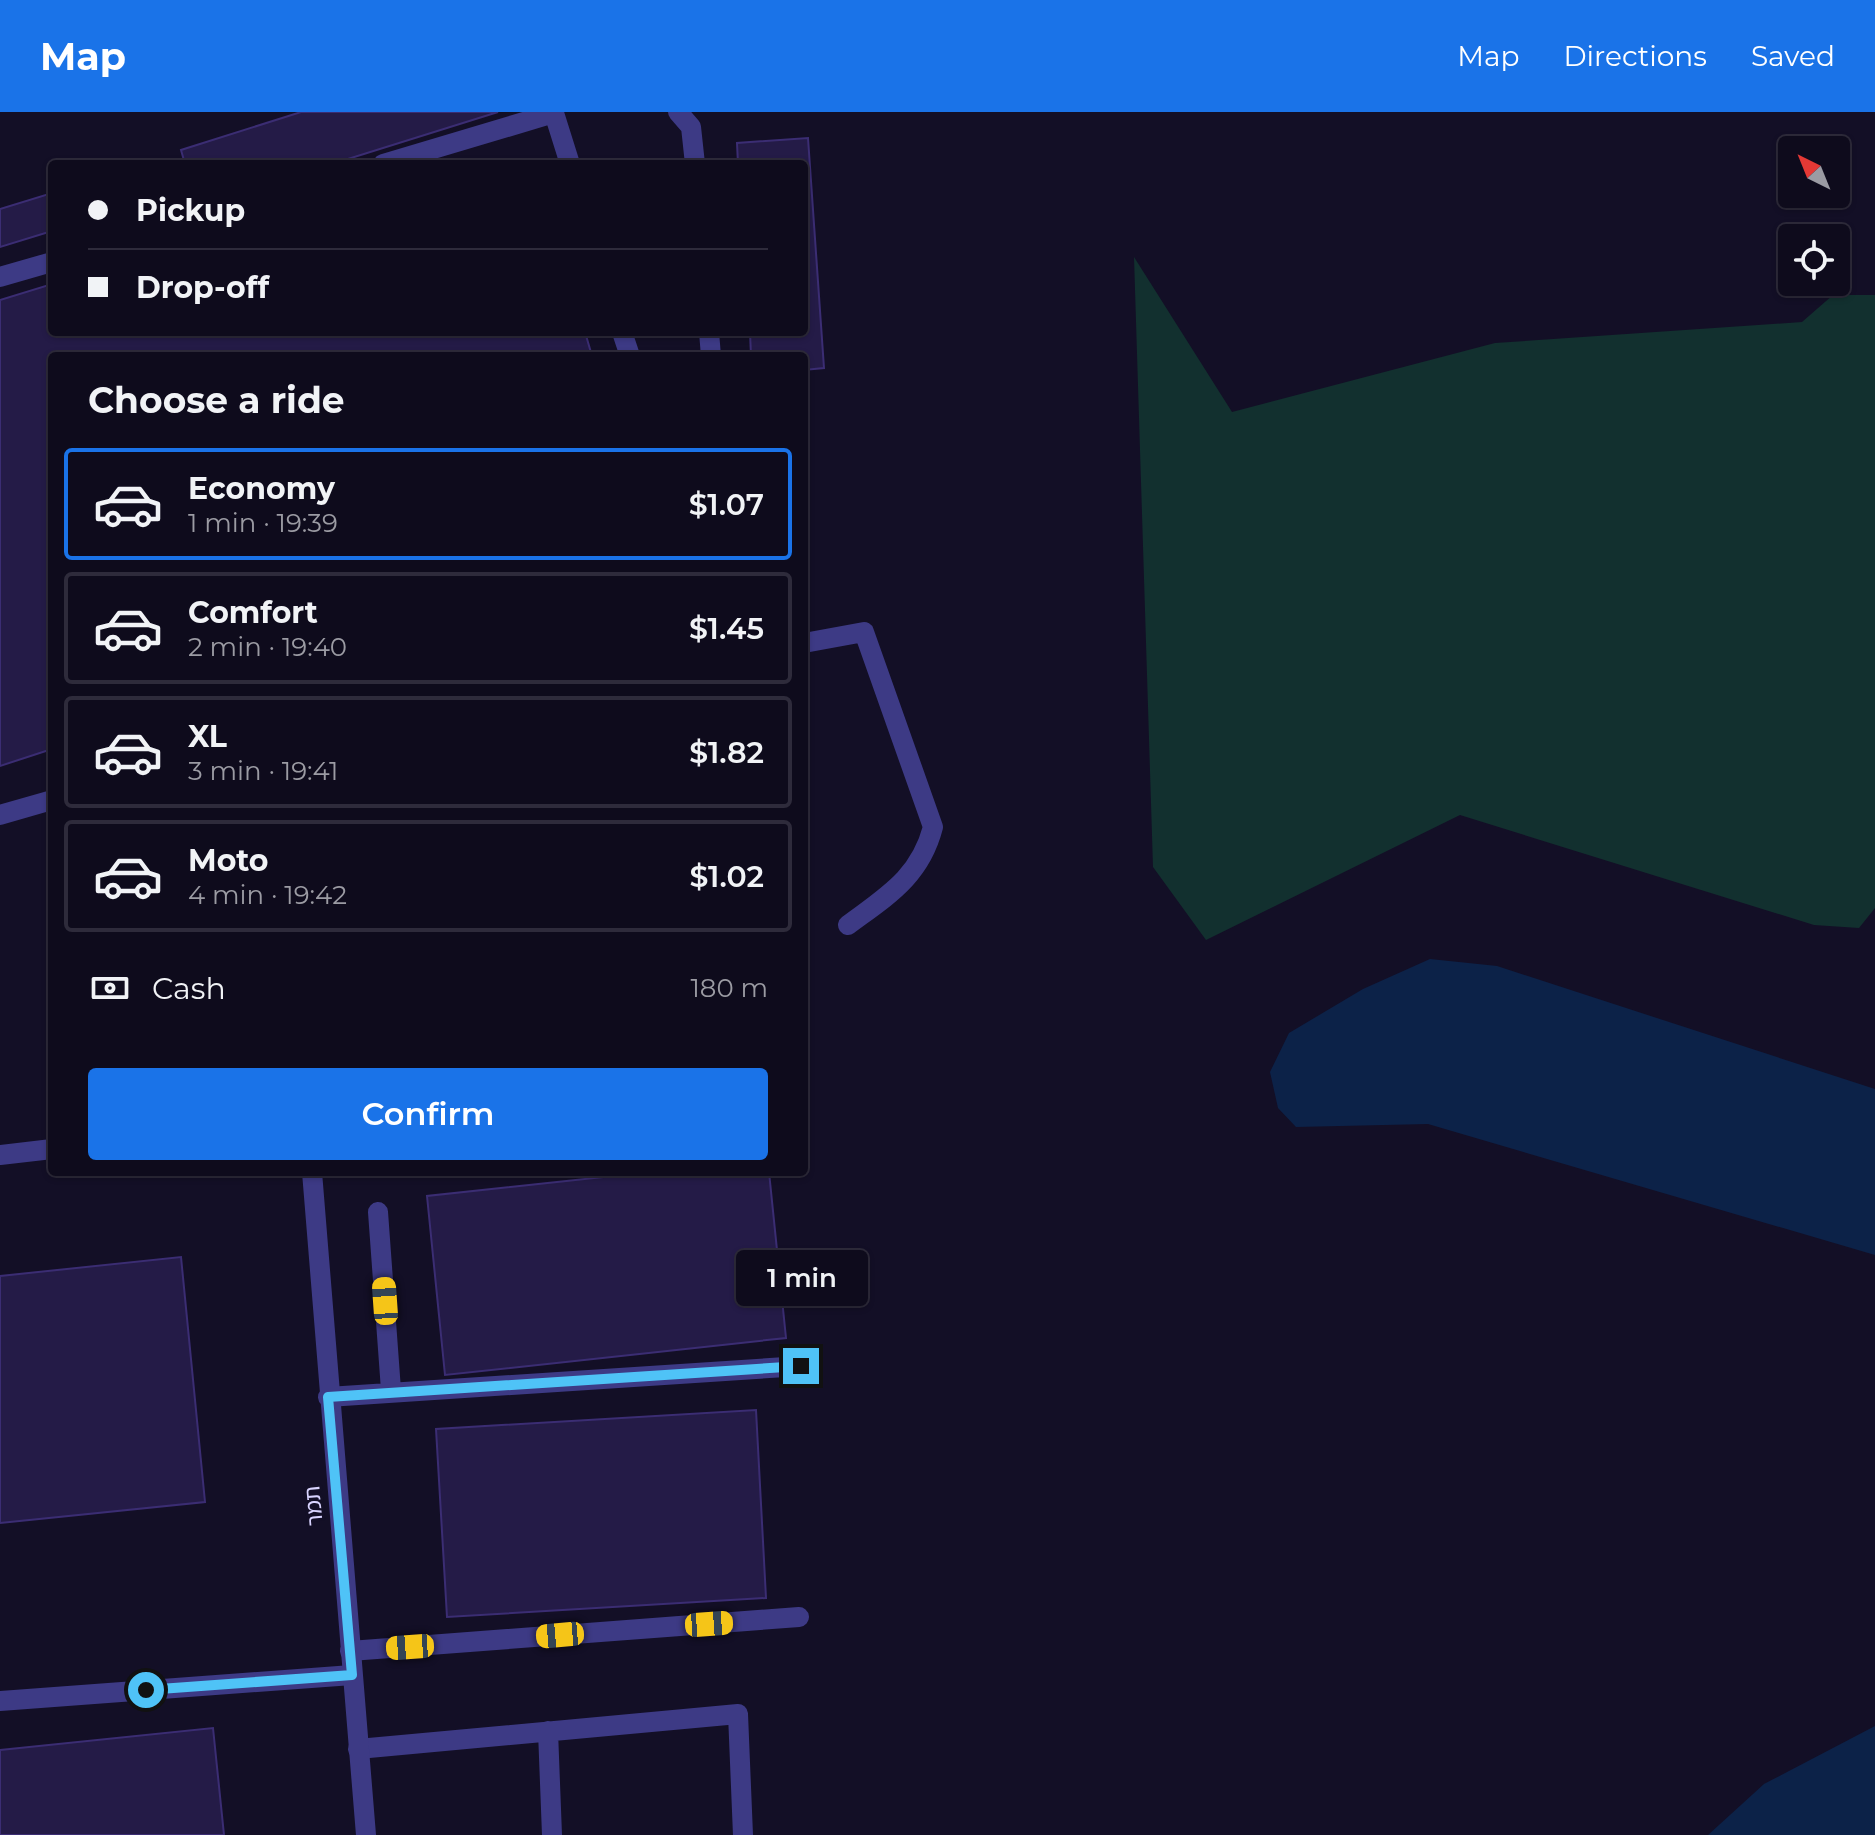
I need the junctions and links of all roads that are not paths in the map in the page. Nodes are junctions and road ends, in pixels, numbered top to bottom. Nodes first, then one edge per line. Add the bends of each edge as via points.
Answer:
1 (678, 112) edge
2 (559, 113) edge
3 (397, 160) edge
4 (569, 160) edge
5 (695, 160) edge
6 (48, 263) edge
7 (0, 277) edge
8 (808, 642) edge
9 (48, 801) edge
10 (0, 815) edge
11 (848, 925) dead end
12 (48, 1149) edge
13 (0, 1155) edge
14 (312, 1176) edge
15 (378, 1212) dead end
16 (801, 1366) dead end
17 (391, 1390) junction
18 (328, 1397) junction
19 (799, 1617) dead end
20 (350, 1651) junction
21 (352, 1675) junction
22 (0, 1701) edge
23 (548, 1731) junction
24 (358, 1749) junction
25 (366, 1835) edge
26 (552, 1835) edge
27 (743, 1835) edge

1 - 5 street via 691,127
2 - 3 street
2 - 4 street
6 - 7 street
8 - 11 street via 864,632 933,827 926,855 902,885
9 - 10 street
12 - 13 street
14 - 18 street, תמר
15 - 17 street
16 - 17 street
17 - 18 street
18 - 20 street, תמר
19 - 20 street
20 - 21 street, תמר
21 - 22 street
21 - 24 street, תמר
23 - 24 street
23 - 26 street
23 - 27 street via 738,1714
24 - 25 street, תמר

